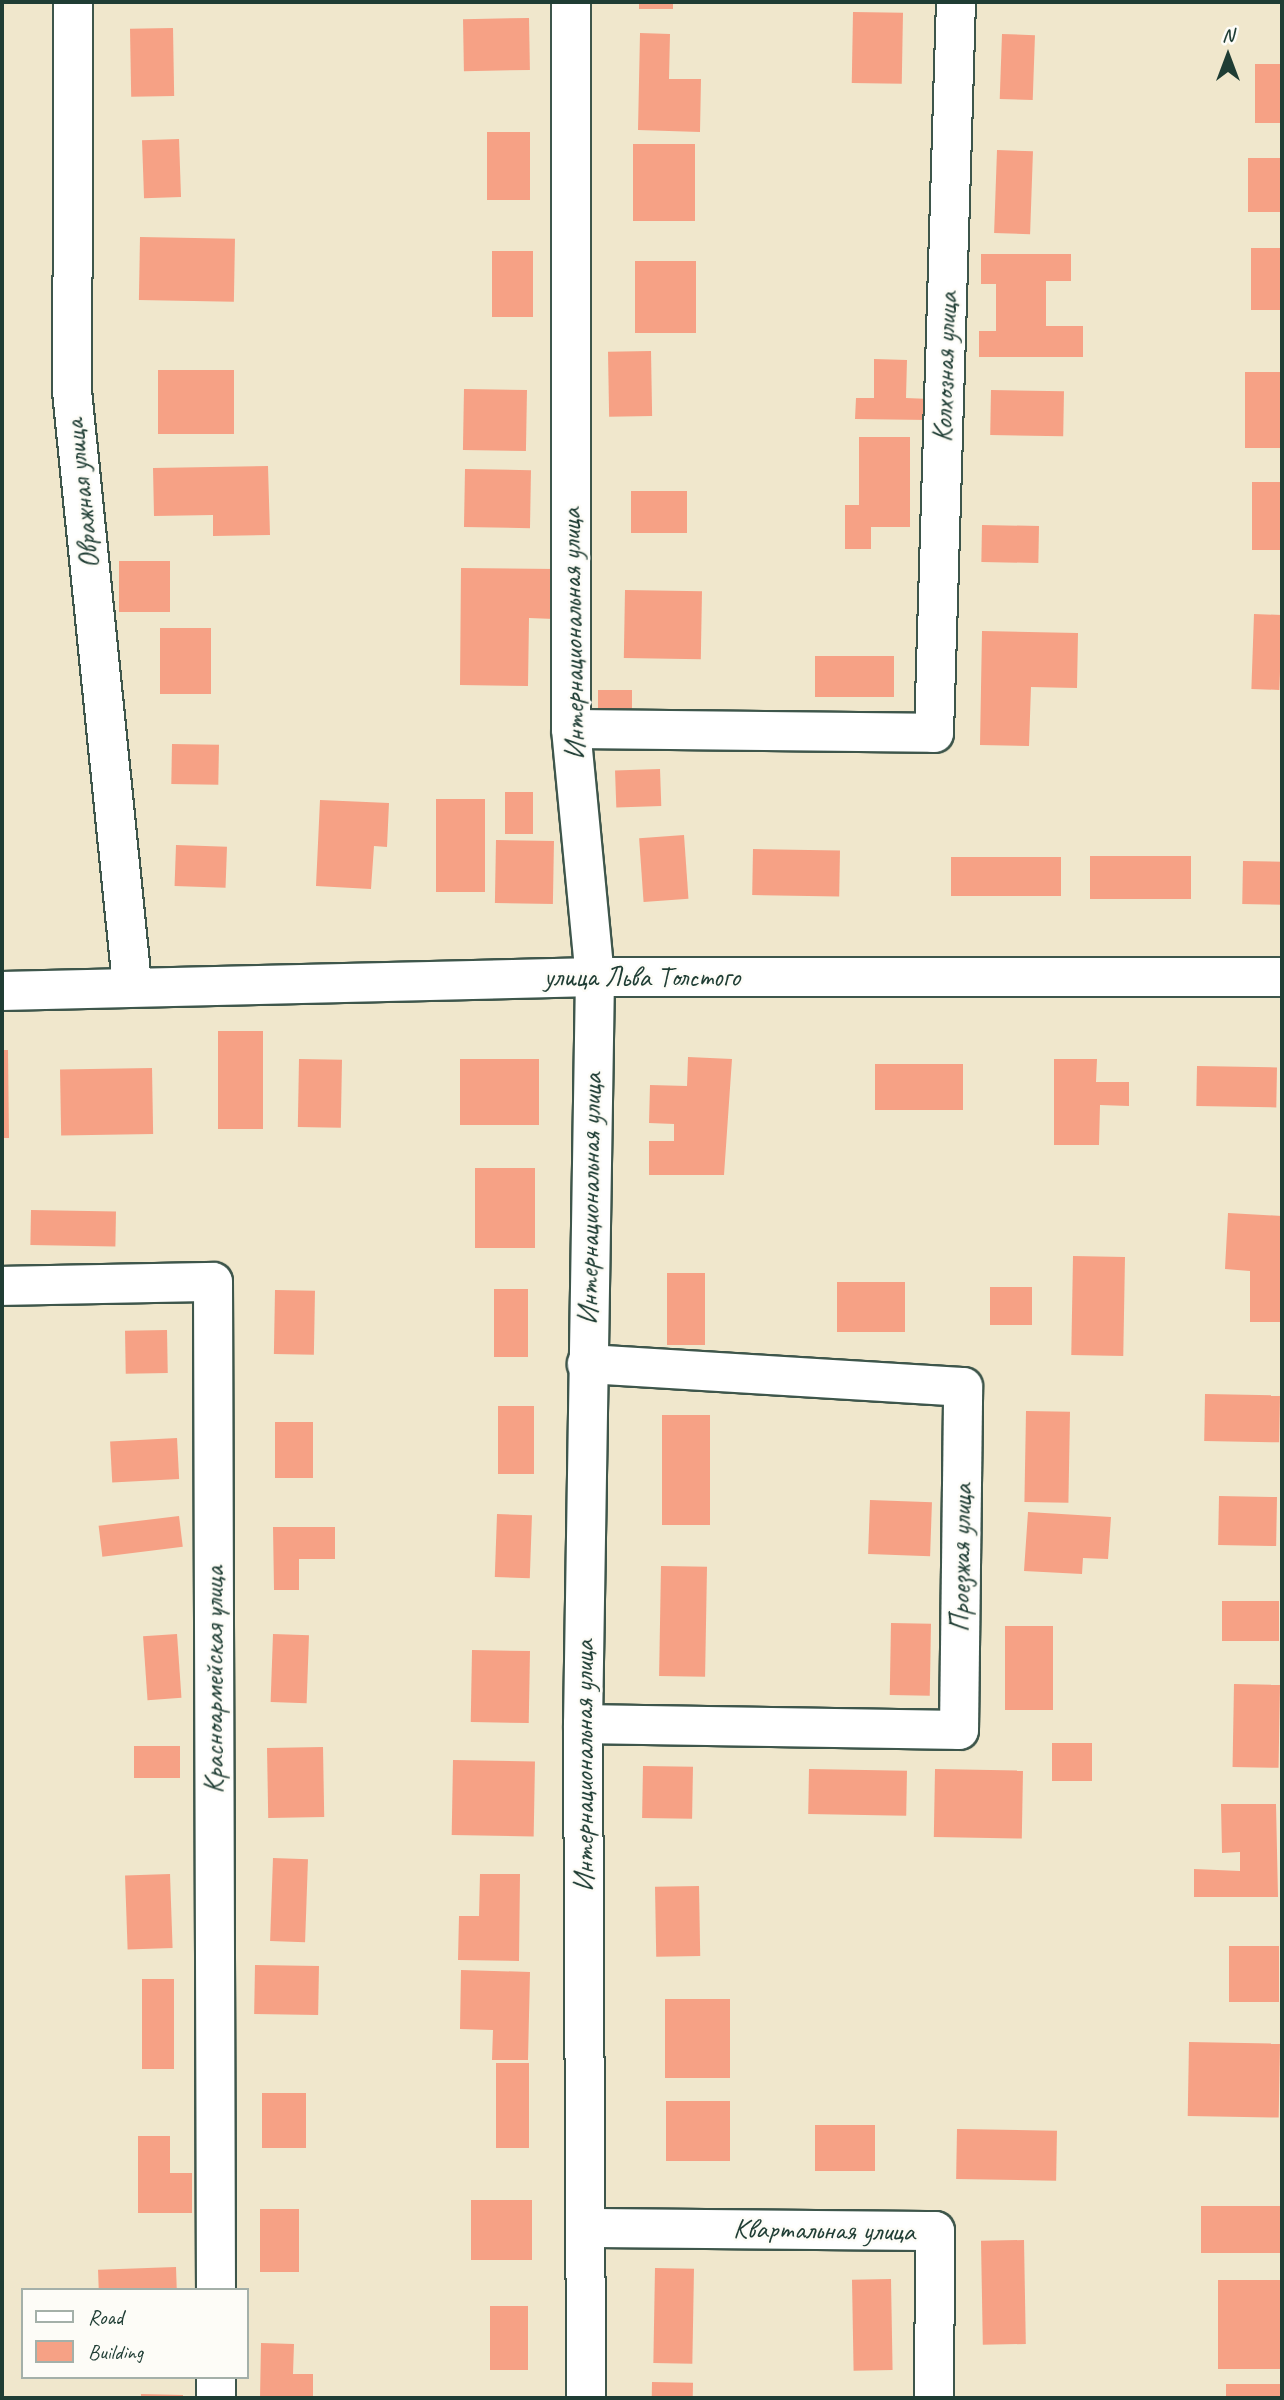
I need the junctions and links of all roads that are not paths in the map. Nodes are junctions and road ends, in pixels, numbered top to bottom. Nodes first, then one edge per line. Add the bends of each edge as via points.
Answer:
1 (73, 2) edge
2 (571, 2) edge
3 (956, 2) edge
4 (571, 729) junction
5 (595, 976) junction
6 (1282, 976) edge
7 (132, 984) junction
8 (2, 991) edge
9 (2, 1286) edge
10 (587, 1364) junction
11 (583, 1724) junction
12 (587, 2228) junction
13 (216, 2288) edge
14 (216, 2379) edge
15 (216, 2398) edge
16 (586, 2398) edge
17 (934, 2398) edge

1 - 7 street, Овражная улица via 72,391
2 - 4 street, Интернациональная улица
3 - 4 street, Колхозная улица via 934,733
4 - 5 street, Интернациональная улица
5 - 6 street, улица Льва Толстого
5 - 7 street, улица Льва Толстого
5 - 10 street, Интернациональная улица
7 - 8 street, улица Льва Толстого
9 - 13 street, Красноармейская улица via 213,1282
10 - 11 street, Интернациональная улица
10 - 11 street, Проезжая улица via 963,1387 963,1401 959,1730
11 - 12 street, Интернациональная улица
12 - 16 street, Интернациональная улица
12 - 17 street, Квартальная улица via 935,2231
14 - 15 street

